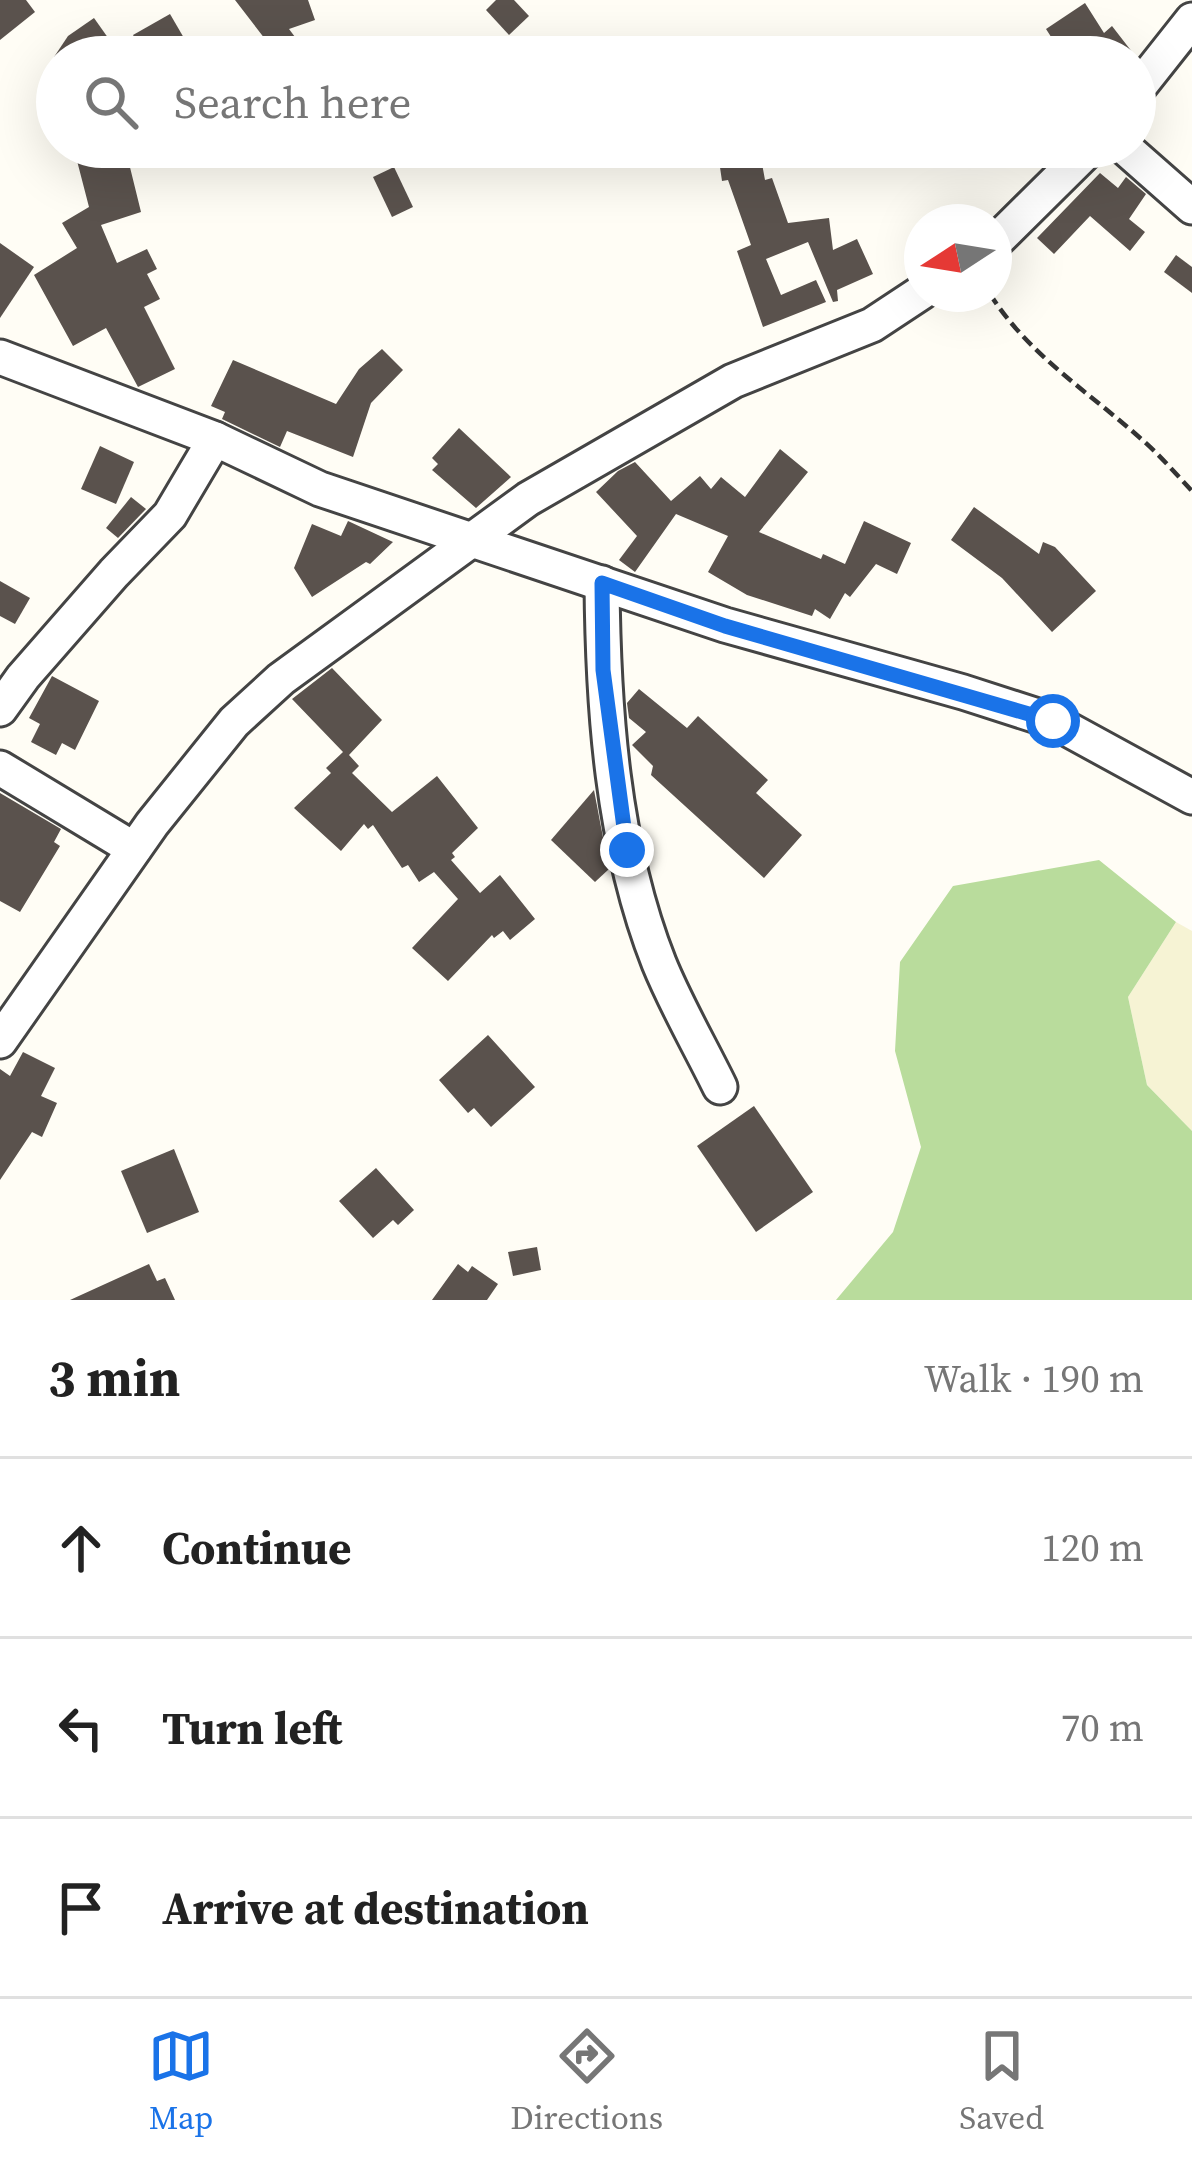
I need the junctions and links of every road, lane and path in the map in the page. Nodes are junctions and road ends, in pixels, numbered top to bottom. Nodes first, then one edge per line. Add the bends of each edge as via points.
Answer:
1 (1192, 20) edge
2 (1156, 65) edge
3 (1070, 168) edge
4 (1148, 168) edge
5 (1192, 207) edge
6 (1012, 225) edge
7 (904, 304) edge
8 (1001, 312) edge
9 (0, 357) edge
10 (215, 439) junction
11 (1192, 491) edge
12 (476, 539) junction
13 (602, 583) junction
14 (0, 709) edge
15 (0, 768) edge
16 (1192, 796) edge
17 (134, 849) junction
18 (0, 1041) edge
19 (720, 1087) dead end

1 - 2 street
3 - 6 street
4 - 5 street
7 - 12 street via 872,325 733,381
8 - 11 path
9 - 10 street
10 - 12 street via 320,489
10 - 14 street via 170,515
12 - 13 street
12 - 17 street via 281,679 234,722
13 - 16 street via 1053,721
13 - 19 street via 603,670 627,850 659,961
15 - 17 street
17 - 18 street

